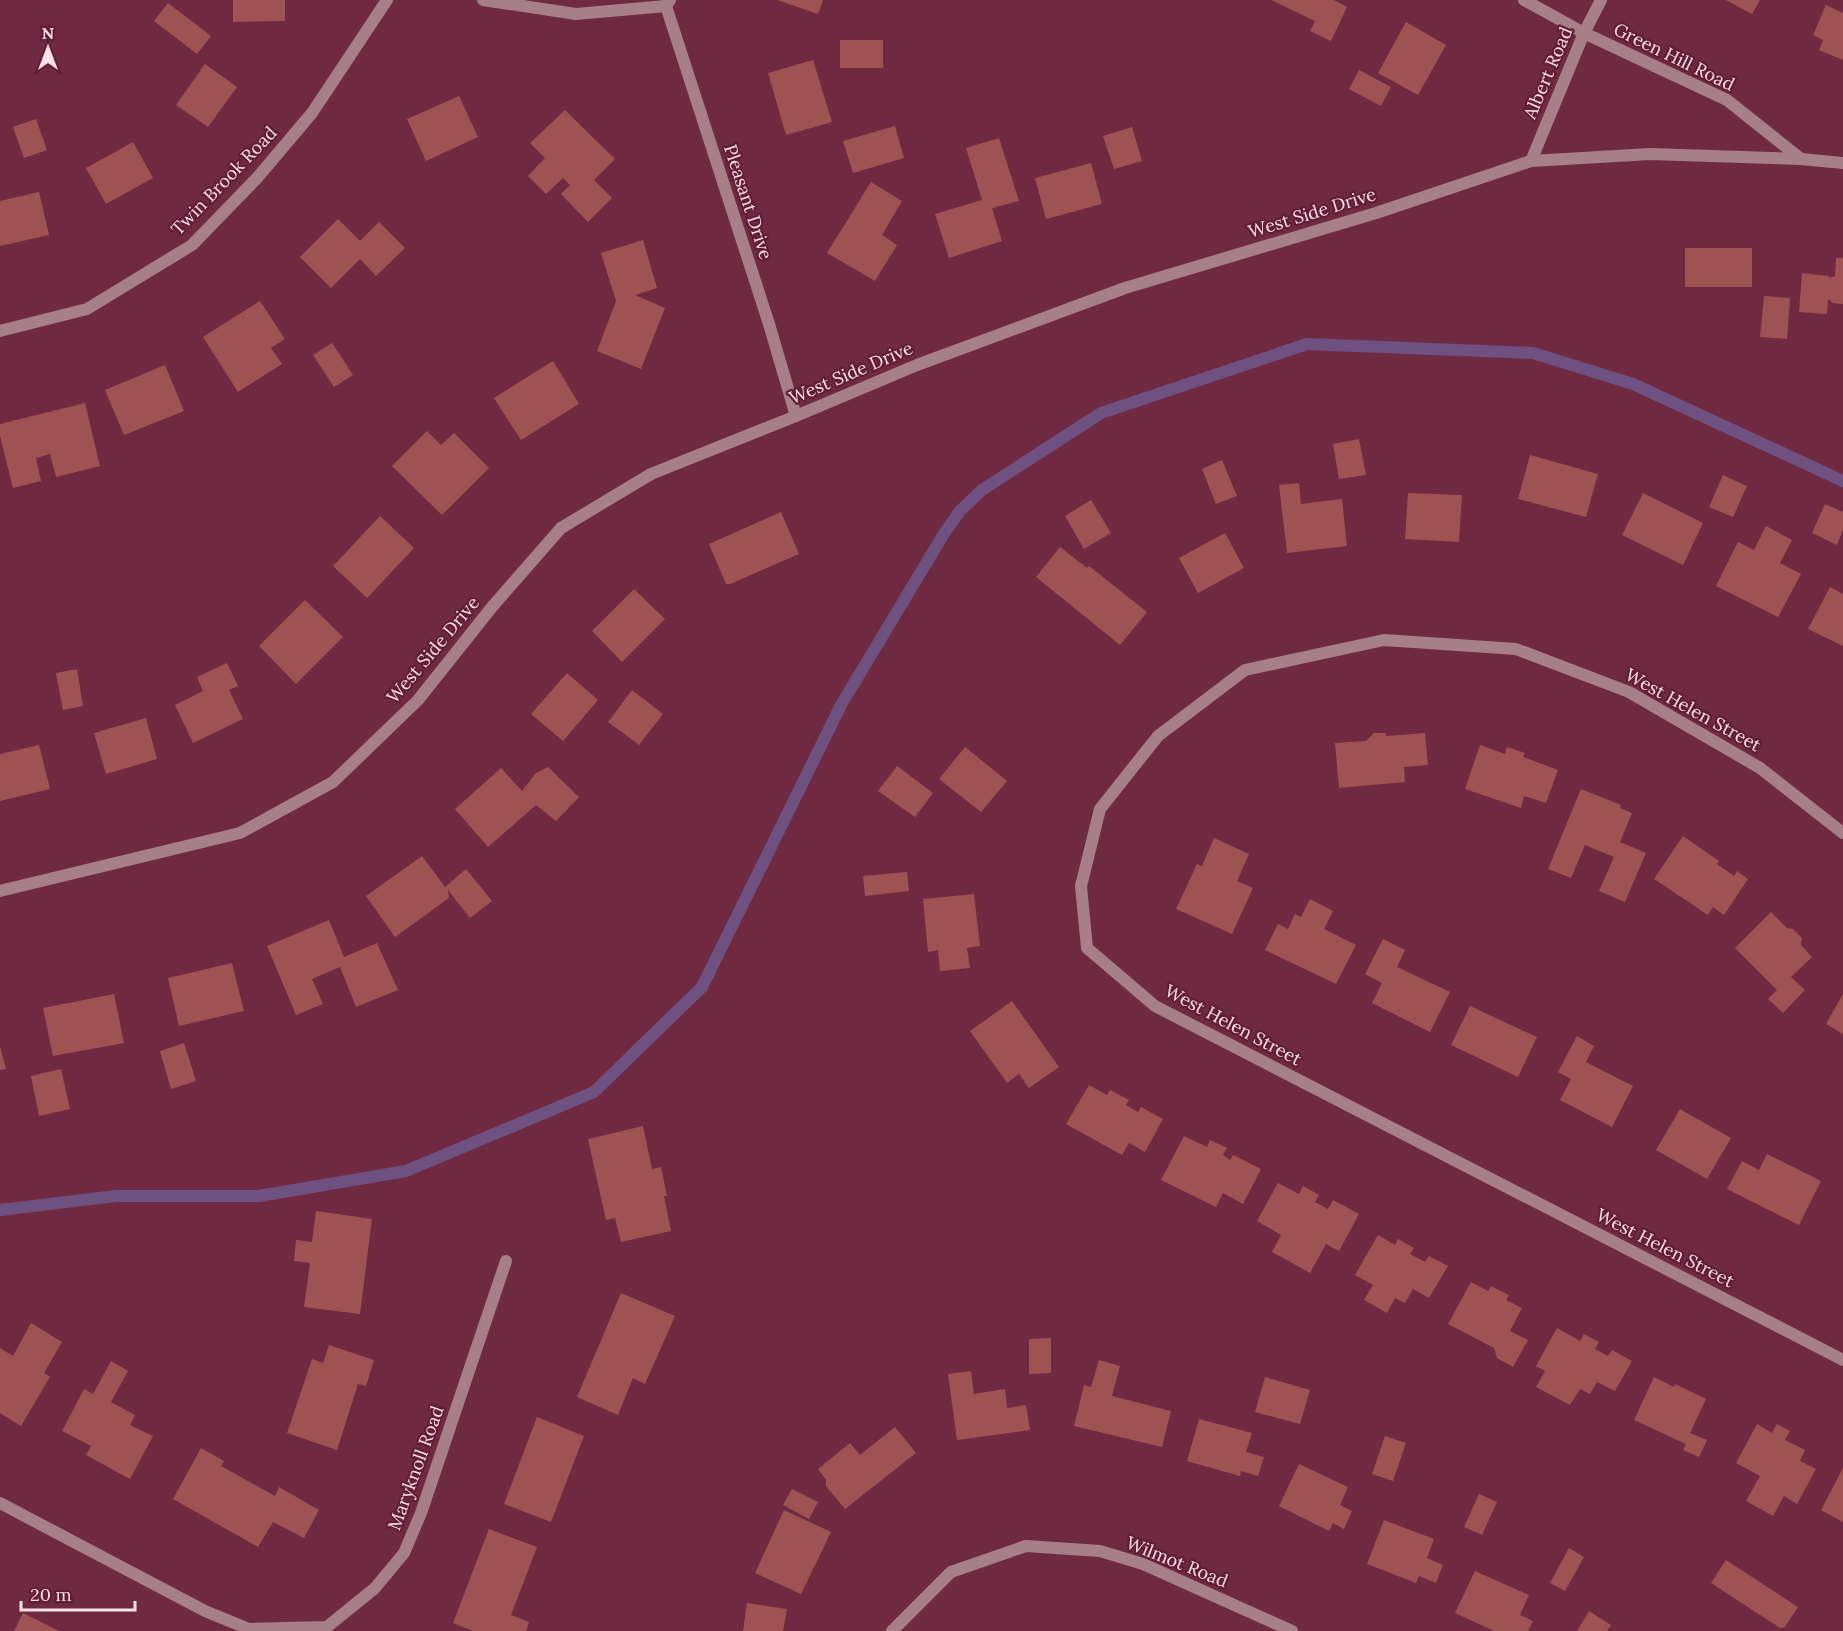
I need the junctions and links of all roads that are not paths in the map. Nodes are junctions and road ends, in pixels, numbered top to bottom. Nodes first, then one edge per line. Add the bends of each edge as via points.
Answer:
1 (387, 0) edge
2 (483, 0) edge
3 (1524, 0) edge
4 (1602, 0) edge
5 (668, 3) edge
6 (1584, 33) junction
7 (1801, 159) junction
8 (1531, 161) junction
9 (1843, 163) edge
10 (0, 331) edge
11 (796, 416) junction
12 (1843, 833) edge
13 (0, 891) edge
14 (506, 1261) dead end
15 (1843, 1360) edge
16 (0, 1503) edge
17 (1285, 1630) edge
18 (892, 1631) edge

1 - 10 street, Twin Brook Road via 312,113 257,178 192,244 87,309
2 - 5 street via 576,14
3 - 6 street, Green Hill Road
4 - 6 street, Albert Road
5 - 11 street, Pleasant Drive
6 - 7 street, Green Hill Road via 1727,100
6 - 8 street, Albert Road
7 - 8 street, West Side Drive via 1650,154
7 - 9 street, West Side Drive
8 - 11 street, West Side Drive via 1376,213 1125,288 917,365
11 - 13 street, West Side Drive via 651,474 561,528 418,700 333,782 240,833
12 - 15 street, West Helen Street via 1760,768 1629,692 1516,649 1384,640 1245,670 1158,736 1100,809 1081,886 1087,948 1155,1006
14 - 16 street, Maryknoll Road via 404,1553 375,1588 327,1627 249,1629 205,1611
17 - 18 street, Wilmot Road via 1143,1564 1100,1551 1026,1546 951,1572

